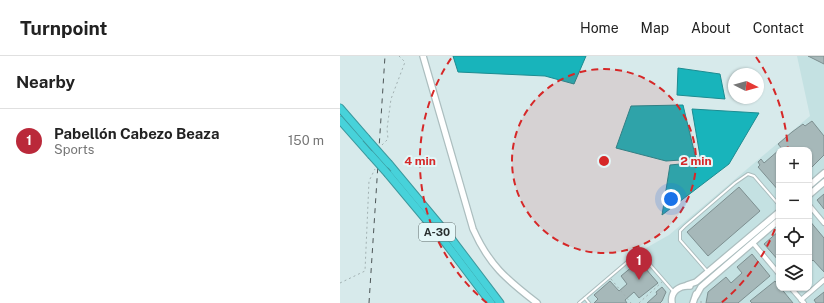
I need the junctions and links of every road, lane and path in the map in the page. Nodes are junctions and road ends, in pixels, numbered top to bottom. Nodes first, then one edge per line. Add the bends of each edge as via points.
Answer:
1 (399, 56) edge
2 (423, 56) edge
3 (340, 108) edge
4 (340, 120) edge
5 (382, 145) dead end
6 (375, 168) dead end
7 (824, 173) edge
8 (824, 182) edge
9 (812, 183) edge
10 (812, 192) edge
11 (776, 202) edge
12 (812, 209) edge
13 (776, 215) edge
14 (776, 223) edge
15 (824, 223) edge
16 (748, 238) junction
17 (753, 243) junction
18 (776, 270) edge
19 (708, 272) junction
20 (609, 277) junction
21 (664, 280) junction
22 (824, 280) edge
23 (340, 283) edge
24 (687, 285) junction
25 (794, 291) edge
26 (483, 292) junction
27 (674, 292) junction
28 (585, 298) junction
29 (696, 299) edge
30 (671, 301) edge
31 (802, 301) edge
32 (488, 303) edge
33 (492, 303) edge
34 (500, 303) edge
35 (537, 303) edge
36 (579, 303) edge
37 (589, 303) edge
38 (631, 303) edge
39 (639, 303) edge
40 (701, 303) edge

1 - 5 path via 405,62 391,99 388,139
2 - 35 main road via 473,229 480,245 500,273
3 - 34 highway, A-30, bridge via 453,240
4 - 26 highway, A-30, bridge via 444,241
6 - 23 path via 369,181 365,272
7 - 9 main road
8 - 10 main road
11 - 19 lane via 754,176 748,174 680,231 680,240
12 - 15 street
13 - 16 main road
14 - 17 main road
16 - 17 main road
16 - 19 main road
17 - 18 street
17 - 29 main road via 701,287
19 - 24 main road via 694,284
20 - 21 lane via 639,252
20 - 28 lane
20 - 38 path
21 - 27 lane
21 - 39 path
22 - 31 street
24 - 27 main road
24 - 29 main road via 694,288
25 - 31 street
26 - 32 highway
26 - 33 highway, A-30
27 - 30 main road
28 - 36 lane
28 - 37 lane
29 - 40 path

